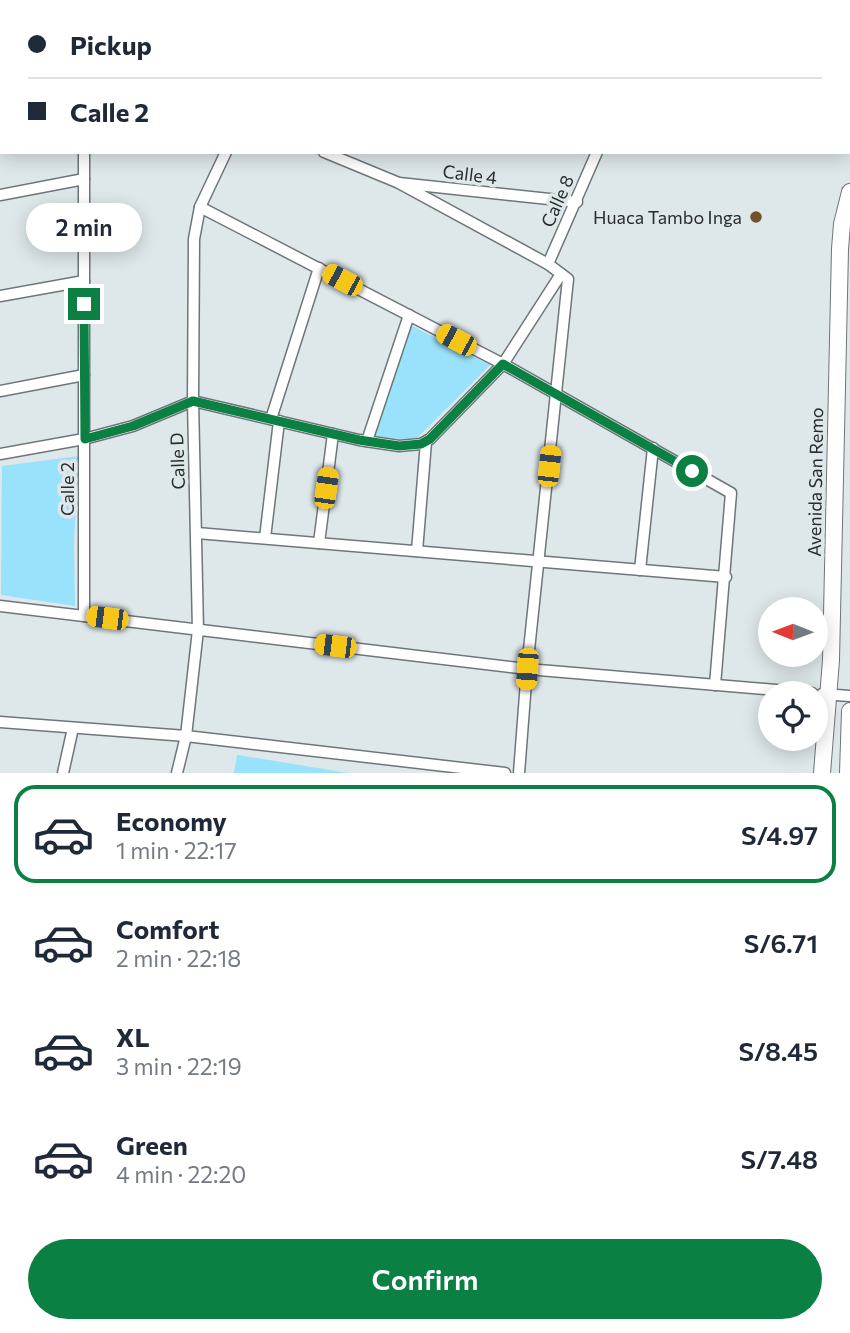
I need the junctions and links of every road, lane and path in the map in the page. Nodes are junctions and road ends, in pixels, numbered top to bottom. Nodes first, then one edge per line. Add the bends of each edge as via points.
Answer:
1 (84, 154) edge
2 (225, 154) edge
3 (329, 154) edge
4 (596, 154) edge
5 (84, 178) junction
6 (399, 183) junction
7 (850, 192) edge
8 (0, 195) edge
9 (577, 202) junction
10 (200, 207) junction
11 (548, 264) junction
12 (319, 268) junction
13 (561, 274) junction
14 (84, 281) junction
15 (0, 296) edge
16 (409, 315) junction
17 (503, 364) junction
18 (84, 375) junction
19 (0, 391) edge
20 (556, 394) junction
21 (193, 401) junction
22 (275, 420) junction
23 (333, 434) junction
24 (85, 439) junction
25 (367, 442) junction
26 (426, 442) junction
27 (653, 449) junction
28 (0, 454) edge
29 (197, 533) junction
30 (265, 538) junction
31 (319, 543) junction
32 (417, 551) junction
33 (539, 561) junction
34 (640, 570) junction
35 (726, 578) junction
36 (0, 606) edge
37 (84, 616) junction
38 (198, 630) junction
39 (527, 669) junction
40 (820, 681) edge
41 (715, 685) junction
42 (758, 689) edge
43 (828, 695) edge
44 (850, 696) edge
45 (850, 711) edge
46 (0, 722) edge
47 (73, 728) junction
48 (186, 736) junction
49 (821, 751) edge
50 (409, 767) edge
51 (63, 773) edge
52 (177, 773) edge
53 (505, 773) edge
54 (519, 773) edge
55 (822, 773) edge
56 (848, 773) edge

1 - 5 street, Calle 2
2 - 10 street, Calle D
3 - 6 street, Calle 4
4 - 9 street, Calle 8
5 - 8 street
5 - 14 street, Calle 2
6 - 9 street, Calle 4
6 - 11 street
7 - 40 main road, Avenida San Remo via 840,249
9 - 11 street, Calle 8
10 - 12 street
10 - 21 street, Calle D via 193,265
11 - 13 street
12 - 16 street
12 - 22 street
13 - 17 street
13 - 20 street via 568,279
14 - 15 street
14 - 18 street, Calle 2
16 - 17 street
16 - 25 street
17 - 20 street
17 - 26 street
18 - 19 street
18 - 24 street, Calle 2
20 - 27 street
20 - 33 street
21 - 22 street
21 - 24 street via 133,426
21 - 29 street, Calle D
22 - 23 street
22 - 30 street
23 - 25 street
23 - 31 street
24 - 28 street
24 - 37 street, Calle 2
25 - 26 street via 399,446
26 - 32 street
27 - 34 street
27 - 35 street via 731,493
29 - 30 street
29 - 38 street, Calle D
30 - 31 street
31 - 32 street
32 - 33 street
33 - 34 street
33 - 39 street
34 - 35 street
35 - 41 street
36 - 37 street
37 - 38 street
38 - 39 street
38 - 48 street, Calle D
39 - 41 street
39 - 54 street
41 - 42 street
43 - 44 street
45 - 56 main road
46 - 47 street
47 - 48 street
47 - 51 street
48 - 50 street
48 - 52 street, Calle D
49 - 55 main road, Avenida San Remo
50 - 53 street

